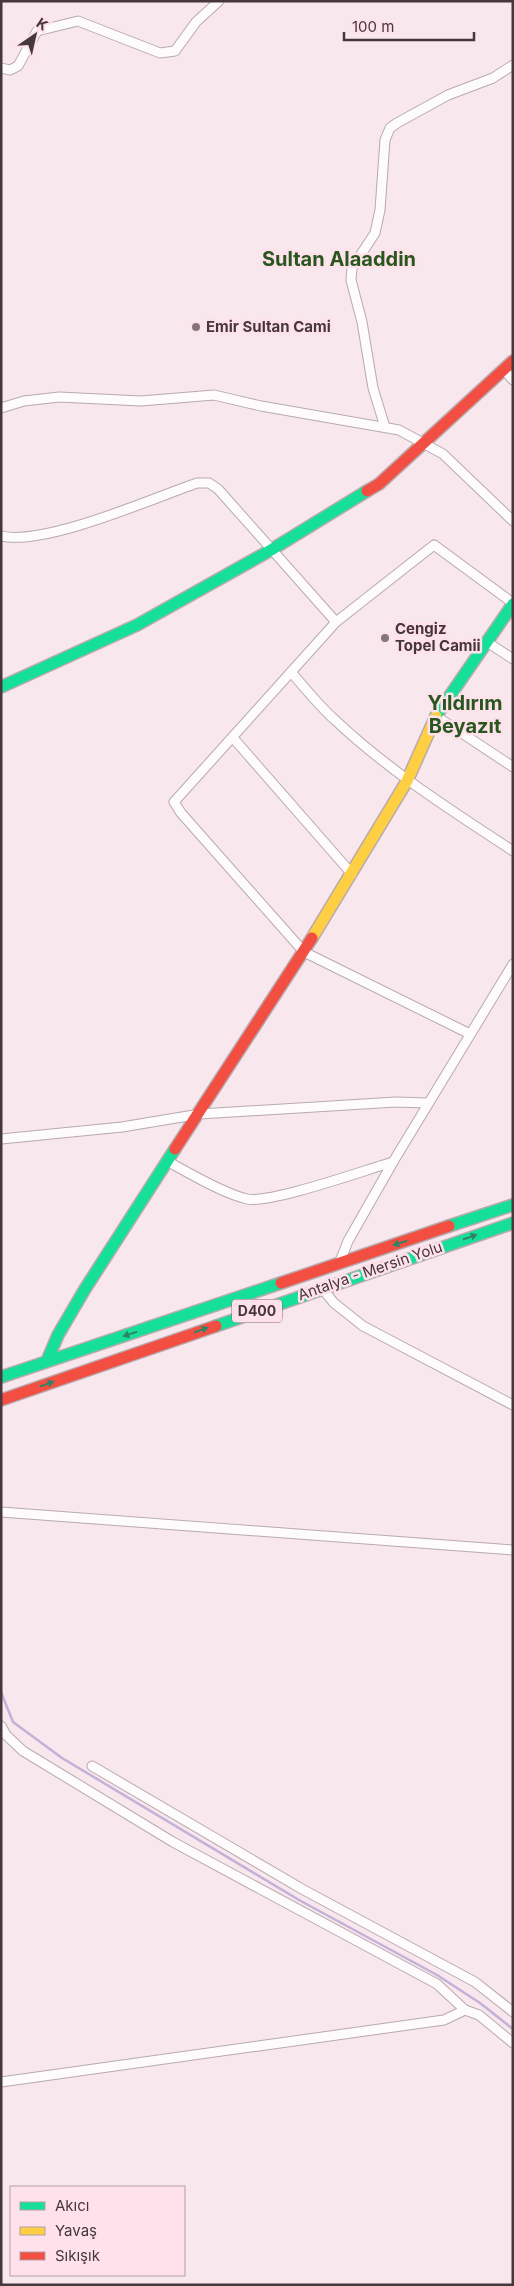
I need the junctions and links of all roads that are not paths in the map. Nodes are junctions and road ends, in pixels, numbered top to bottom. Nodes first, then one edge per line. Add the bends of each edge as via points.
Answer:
1 (218, 1) edge
2 (513, 65) edge
3 (1, 68) edge
4 (513, 361) edge
5 (503, 369) junction
6 (513, 380) edge
7 (1, 408) edge
8 (385, 427) junction
9 (426, 442) junction
10 (513, 521) edge
11 (1, 536) edge
12 (271, 550) junction
13 (513, 603) edge
14 (336, 622) junction
15 (487, 642) junction
16 (513, 659) edge
17 (291, 672) junction
18 (1, 687) edge
19 (436, 716) junction
20 (234, 739) junction
21 (513, 766) edge
22 (407, 781) junction
23 (513, 851) edge
24 (352, 874) junction
25 (304, 952) junction
26 (513, 964) edge
27 (470, 1034) junction
28 (428, 1103) junction
29 (200, 1114) junction
30 (1, 1139) edge
31 (167, 1161) junction
32 (393, 1162) junction
33 (513, 1205) edge
34 (513, 1223) edge
35 (339, 1264) junction
36 (322, 1288) junction
37 (47, 1361) junction
38 (1, 1377) edge
39 (1, 1400) edge
40 (513, 1405) edge
41 (1, 1512) edge
42 (513, 1550) edge
43 (1, 1726) edge
44 (92, 1766) dead end
45 (465, 2010) junction
46 (513, 2012) edge
47 (513, 2043) edge
48 (1, 2082) edge

1 - 3 street via 196,22 175,51 160,53 78,21 37,32 18,66 10,70
2 - 8 street via 493,78 448,95 397,122 385,140 380,210 375,233 352,268 351,280 373,388
4 - 5 main road
5 - 6 street
5 - 9 main road
7 - 8 street via 24,401 58,397 141,401 214,395
8 - 9 street
9 - 10 street via 443,454
9 - 12 main road via 380,484
11 - 12 street via 14,539 58,532 197,482 209,483 218,489
12 - 14 street
12 - 18 main road via 97,645
13 - 14 street via 434,545
13 - 15 main road
14 - 17 street
15 - 16 street
15 - 19 main road
17 - 20 street
17 - 22 street via 333,719
19 - 21 street
19 - 22 main road
20 - 24 street
20 - 25 street via 174,802
22 - 23 street
22 - 24 main road
24 - 25 main road
25 - 27 street
25 - 29 main road
26 - 27 street
27 - 28 street
28 - 29 street via 396,1102
28 - 32 street
29 - 30 street via 122,1127
29 - 31 main road
31 - 32 street via 197,1178 248,1199 269,1198
31 - 37 main road via 80,1296
32 - 35 street via 348,1241
33 -> 35 main road, Antalya - Mersin Yolu / D400
36 -> 34 main road, Antalya - Mersin Yolu / D400
35 -> 37 main road, Antalya - Mersin Yolu / D400
39 -> 36 main road, Antalya - Mersin Yolu / D400
36 - 40 street via 334,1303 363,1326
37 - 38 main road, Antalya - Mersin Yolu / D400
41 - 42 street
43 - 45 street via 23,1751 59,1774 174,1842 437,1984
44 - 46 street via 302,1889 475,1982
45 - 47 street via 480,2015
45 - 48 street via 444,2020

